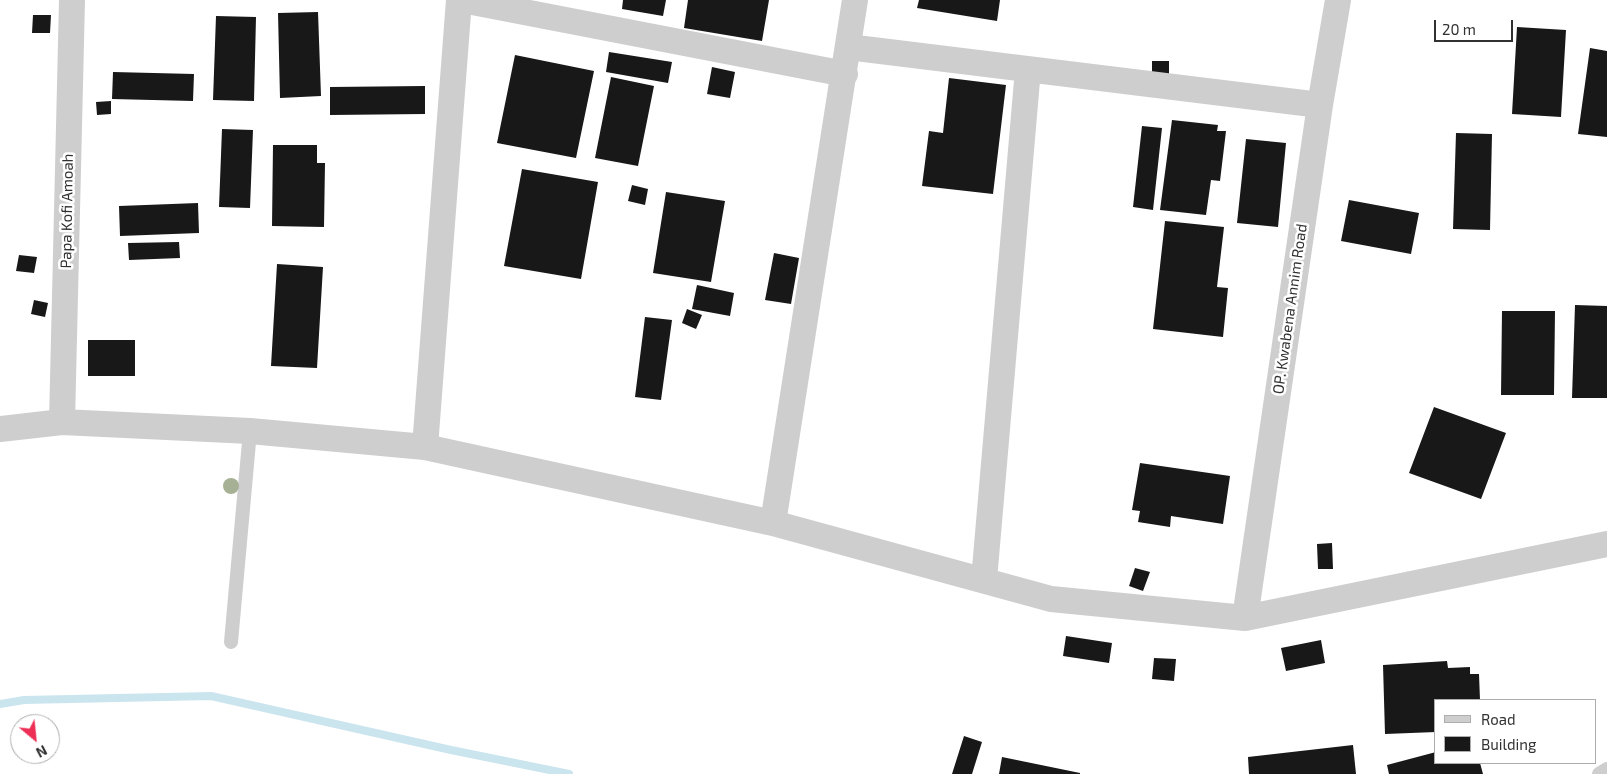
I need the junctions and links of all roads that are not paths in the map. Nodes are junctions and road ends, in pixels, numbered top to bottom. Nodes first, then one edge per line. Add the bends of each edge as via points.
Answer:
1 (72, 0) edge
2 (461, 0) edge
3 (856, 0) edge
4 (1338, 0) edge
5 (848, 47) junction
6 (1028, 69) junction
7 (845, 74) junction
8 (1320, 104) junction
9 (62, 422) junction
10 (0, 429) edge
11 (250, 431) junction
12 (426, 447) junction
13 (774, 523) junction
14 (1607, 544) edge
15 (984, 580) junction
16 (1245, 618) junction
17 (232, 642) dead end
18 (1607, 769) edge
19 (1599, 774) edge

1 - 9 street, Papa Kofi Amoah
2 - 7 street
2 - 12 street
3 - 5 street
4 - 8 street, OP. Kwabena Annim Road
5 - 6 street
5 - 7 street
6 - 8 street
6 - 15 street
7 - 13 street
8 - 16 street, OP. Kwabena Annim Road
9 - 10 street
9 - 11 street
11 - 12 street
11 - 17 lane
12 - 13 street
13 - 15 street
14 - 16 street
15 - 16 street via 1051,598
18 - 19 lane

